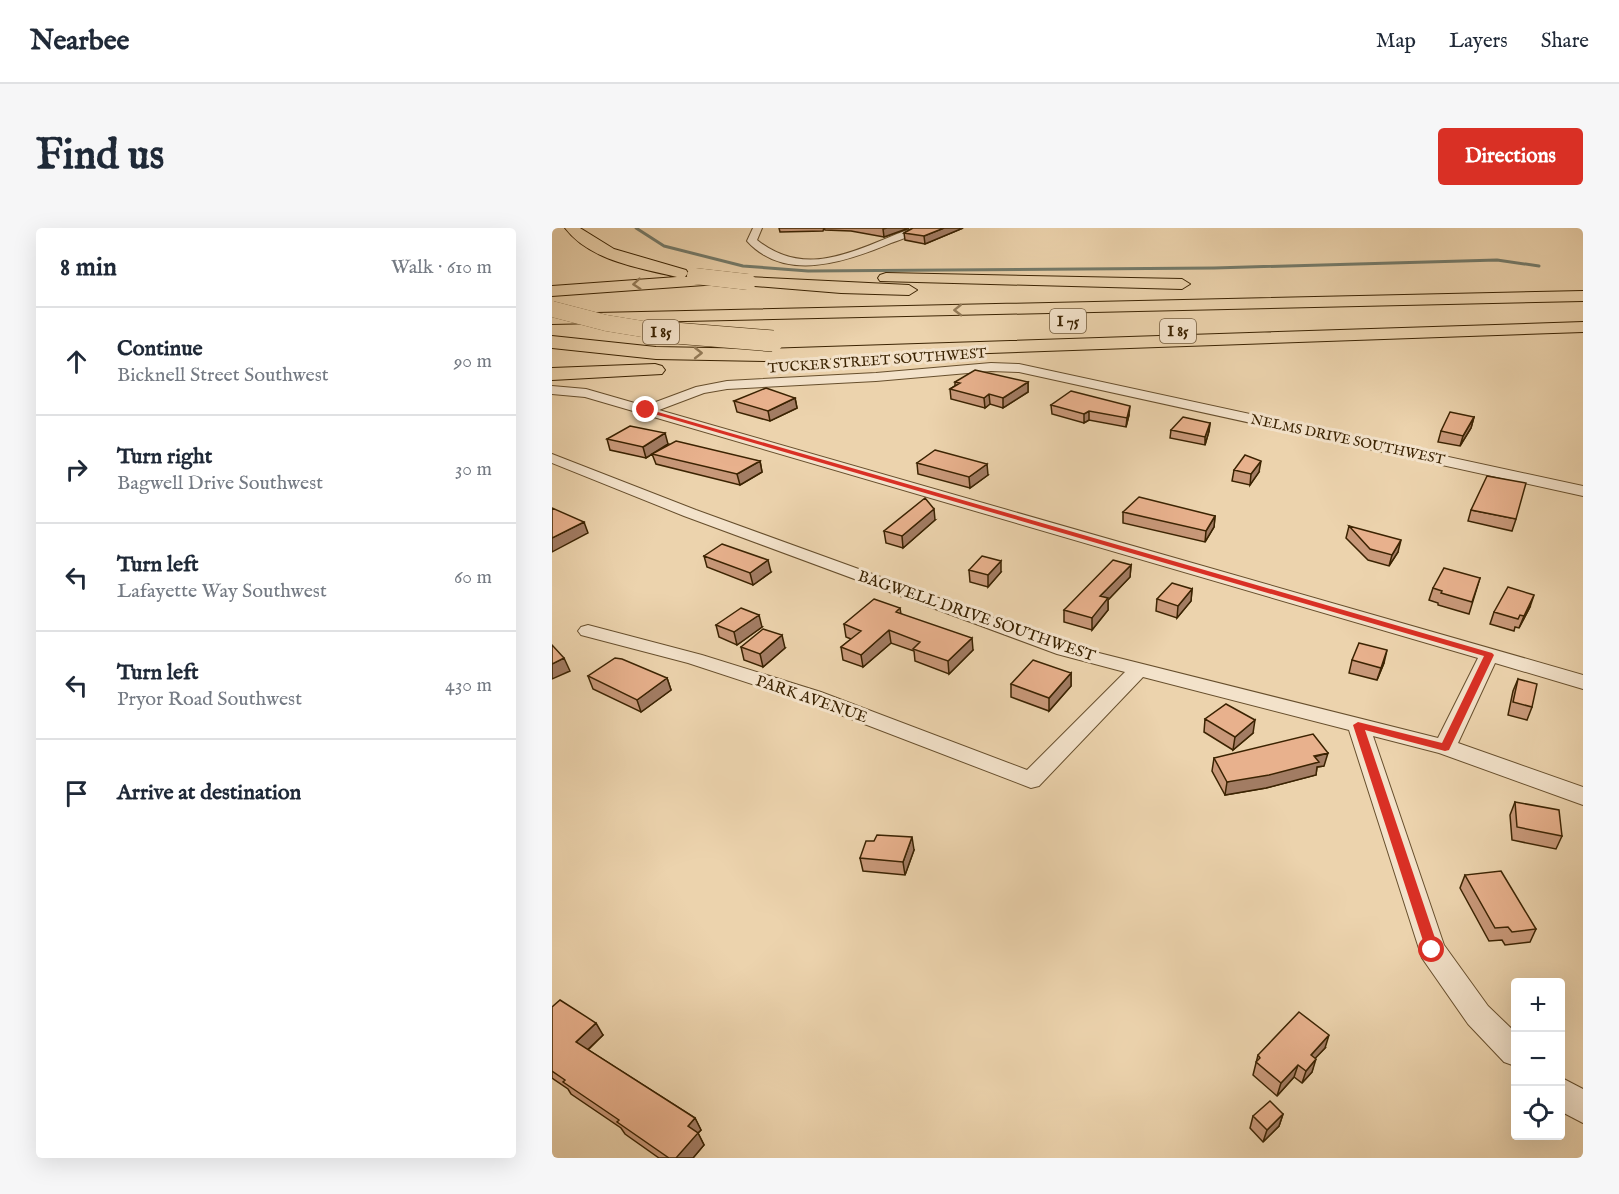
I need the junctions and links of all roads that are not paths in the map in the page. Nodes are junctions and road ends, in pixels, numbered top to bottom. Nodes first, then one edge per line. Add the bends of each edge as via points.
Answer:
1 (572, 228) edge
2 (758, 228) edge
3 (920, 228) edge
4 (1564, 280) dead end
5 (742, 283) junction
6 (1463, 285) junction
7 (1583, 285) edge
8 (1304, 286) dead end
9 (552, 291) edge
10 (1583, 296) edge
11 (1541, 297) junction
12 (552, 308) edge
13 (931, 310) junction
14 (1583, 310) edge
15 (1583, 317) edge
16 (552, 319) edge
17 (1583, 329) edge
18 (552, 332) edge
19 (552, 342) edge
20 (1155, 343) junction
21 (552, 373) edge
22 (1112, 388) joint
23 (552, 390) edge
24 (646, 410) junction
25 (552, 458) edge
26 (1583, 491) edge
27 (588, 631) dead end
28 (1489, 655) junction
29 (1138, 669) junction
30 (1583, 682) edge
31 (1358, 725) junction
32 (1445, 747) junction
33 (1583, 796) edge
34 (1511, 1048) edge
35 (1565, 1095) edge
36 (1583, 1108) edge

1 - 5 highway, I 85, bridge via 615,254 688,274
2 - 3 street via 752,241 757,247 783,260 804,262 847,257
4 - 6 highway
5 -> 9 highway via 888,290 1199,285 773,277 677,280
5 - 11 highway, I 85 via 893,296 1496,292
6 - 7 highway
6 - 8 highway
10 - 11 highway, I 75
11 -> 13 highway, I 75
12 - 13 highway
12 - 15 highway, I 85, bridge via 664,332 773,341 988,339
13 - 16 highway, I 75
14 - 18 highway, I 75
17 - 20 highway
19 -> 20 highway via 662,352 776,353
20 - 21 highway
22 - 24 street, TUCKER STREET SOUTHWEST via 1019,368 991,367 727,385
22 - 26 street, NELMS DRIVE SOUTHWEST
23 - 24 street via 586,393
24 - 28 street
25 - 29 street, BAGWELL DRIVE SOUTHWEST via 690,513 1064,650
27 - 29 street, PARK AVENUE via 695,659 814,697 1030,780
28 - 30 street
28 - 32 street
29 - 31 street, BAGWELL DRIVE SOUTHWEST
31 - 32 street, BAGWELL DRIVE SOUTHWEST
31 - 34 street via 1432,950 1478,1015
32 - 33 street, BAGWELL DRIVE SOUTHWEST
35 - 36 street

